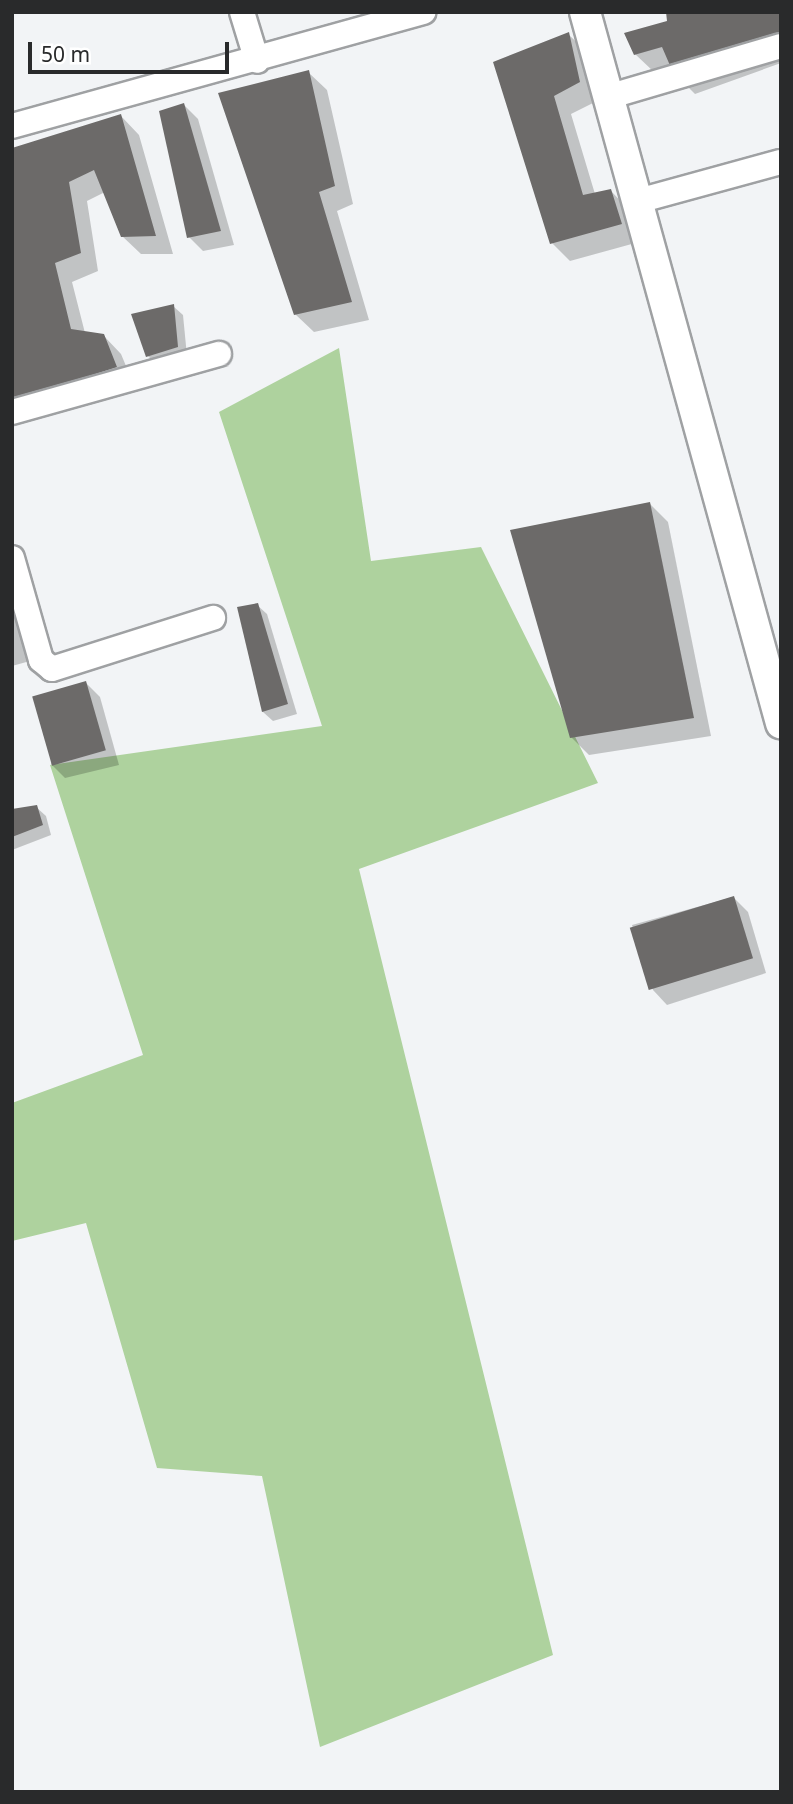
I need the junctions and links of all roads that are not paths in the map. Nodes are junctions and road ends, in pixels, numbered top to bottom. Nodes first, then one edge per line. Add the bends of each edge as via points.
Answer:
1 (242, 12) edge
2 (424, 12) edge
3 (585, 12) edge
4 (781, 46) edge
5 (257, 61) junction
6 (611, 96) junction
7 (12, 126) edge
8 (781, 162) edge
9 (638, 201) junction
10 (219, 354) dead end
11 (12, 412) edge
12 (12, 558) edge
13 (213, 618) dead end
14 (781, 723) edge

1 - 5 street
2 - 5 street
3 - 6 street
4 - 6 street
5 - 7 street
6 - 9 street
8 - 9 street
9 - 14 street
10 - 11 street
12 - 13 street via 41,660 52,669

